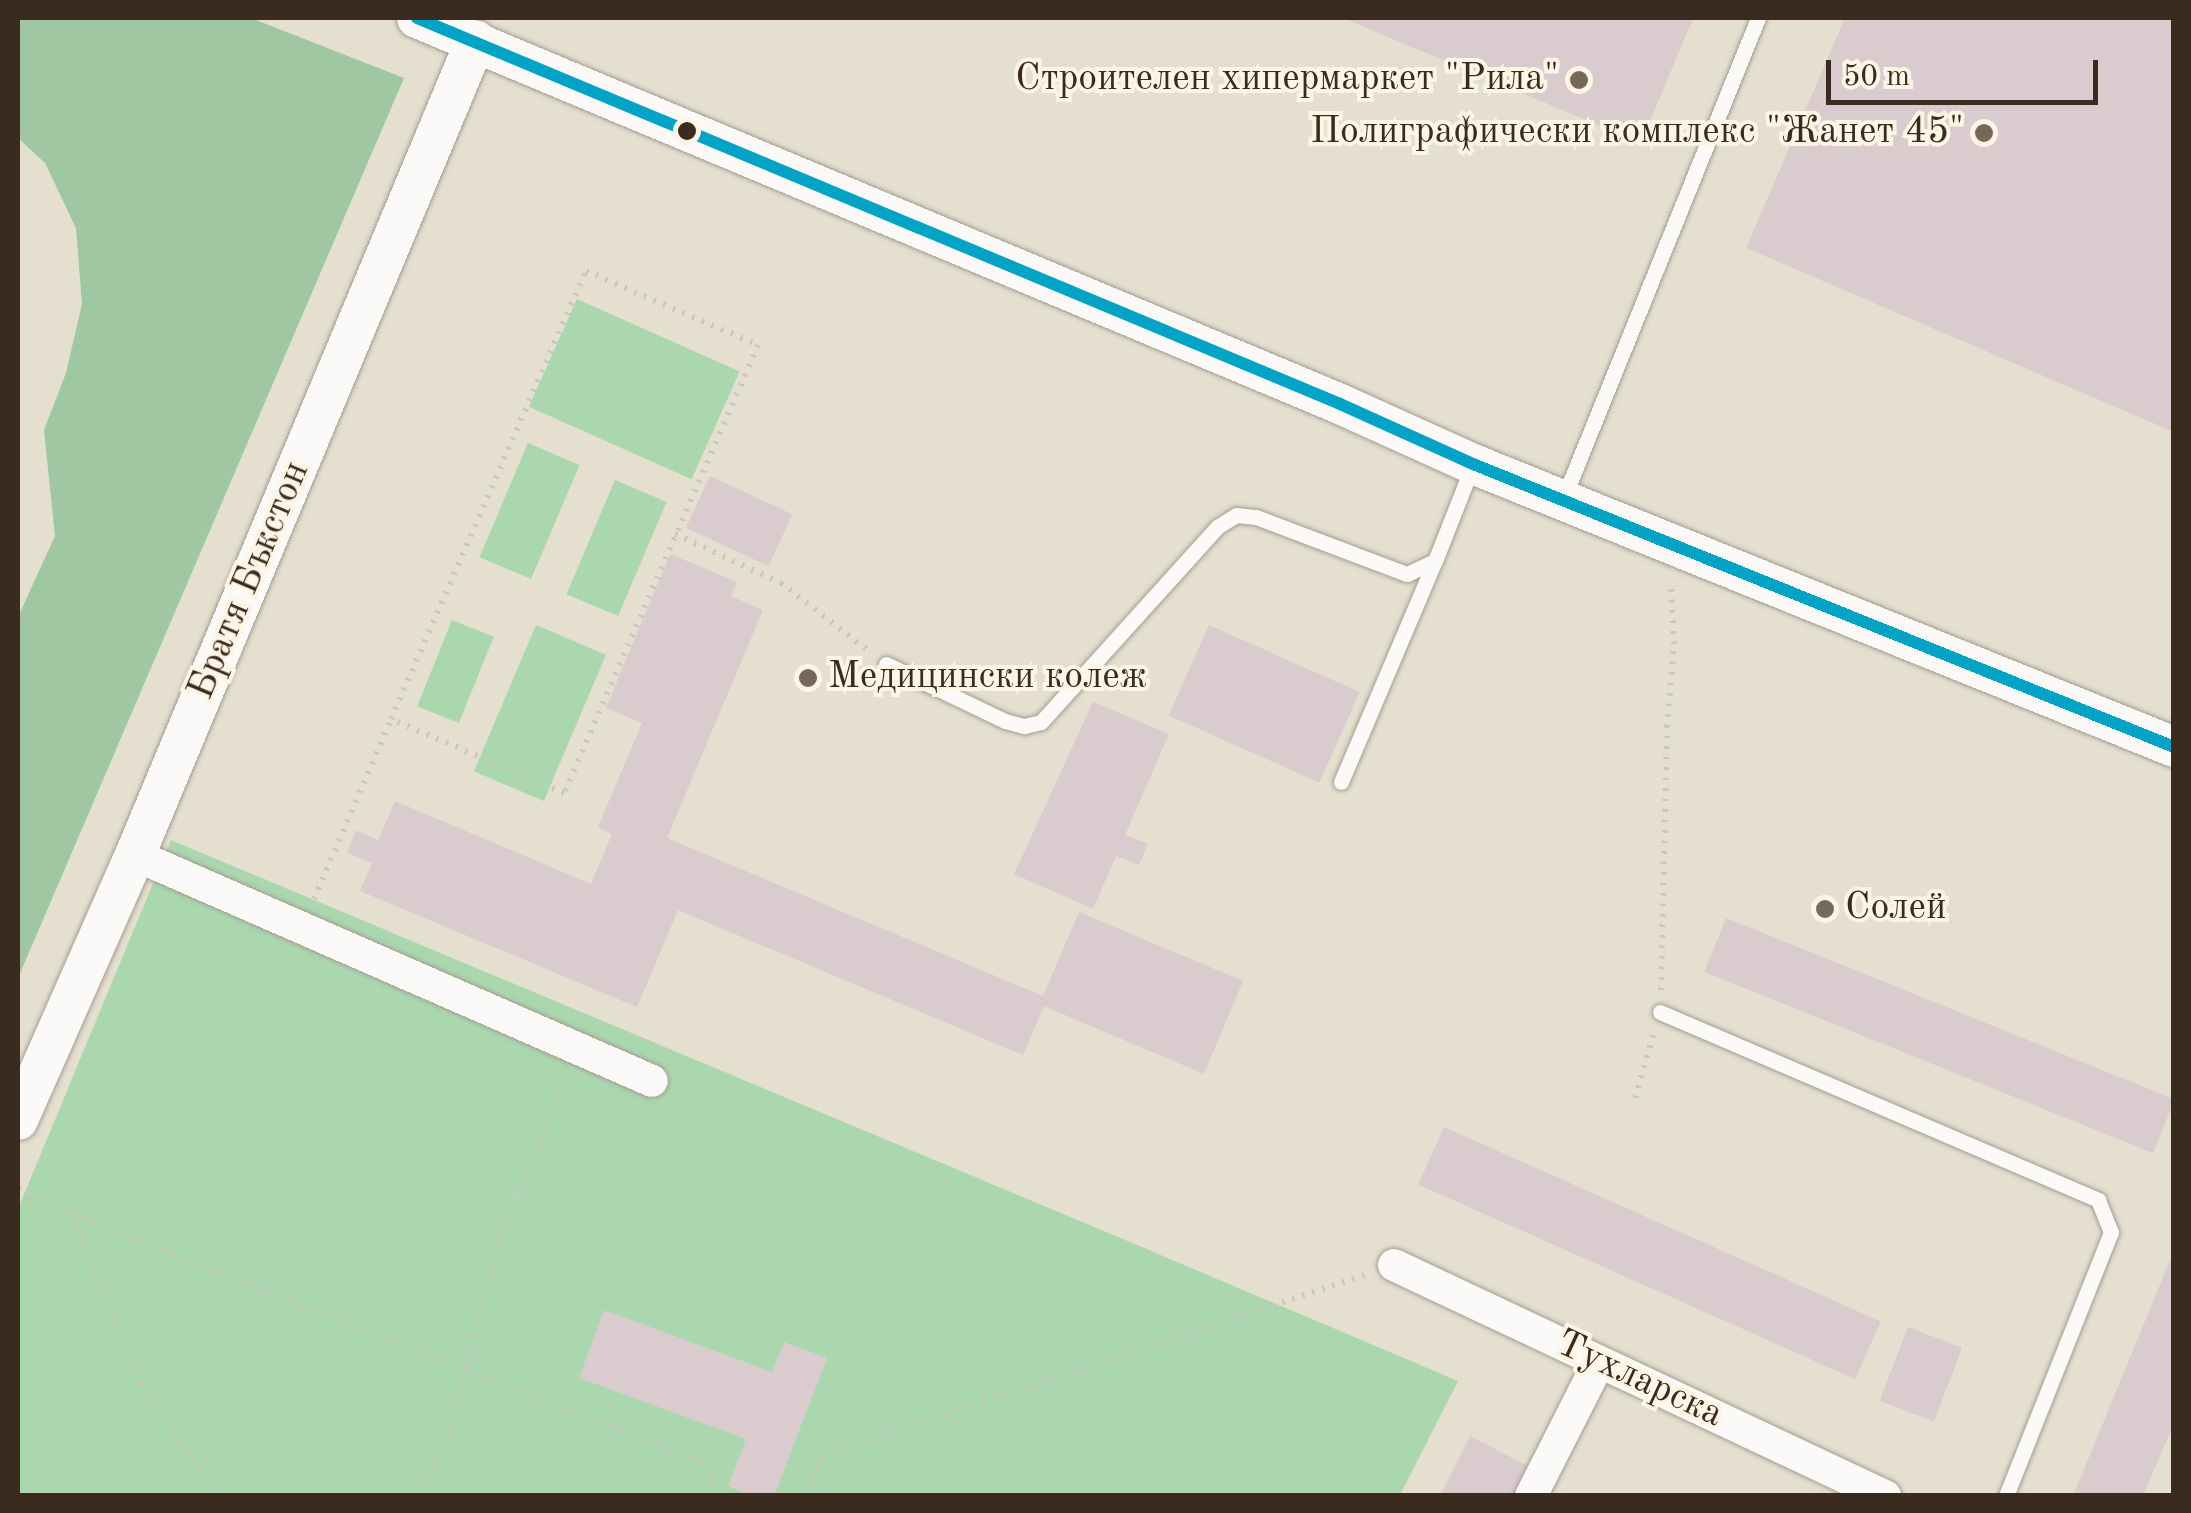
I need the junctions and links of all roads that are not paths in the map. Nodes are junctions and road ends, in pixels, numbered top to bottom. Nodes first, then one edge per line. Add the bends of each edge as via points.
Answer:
1 (417, 18) edge
2 (1758, 18) edge
3 (482, 29) edge
4 (1473, 464) junction
5 (1562, 500) junction
6 (1435, 561) junction
7 (886, 664) road end
8 (2174, 747) edge
9 (1341, 782) dead end
10 (135, 856) junction
11 (1660, 1012) road end
12 (652, 1081) dead end
13 (18, 1120) edge
14 (1394, 1265) road end
15 (1599, 1362) junction
16 (1848, 1488) edge
17 (1531, 1496) edge
18 (1885, 1496) edge
19 (2006, 1496) edge

1 - 3 street
2 - 5 lane
3 - 4 street
3 - 10 street, Братя Бъкстон
4 - 5 street
4 - 6 lane
5 - 8 street
6 - 7 lane via 1407,574 1256,517 1236,516 1217,527 1041,722 1024,726
6 - 9 lane
10 - 12 street
10 - 13 street, Братя Бъкстон
11 - 19 lane via 2098,1200 2111,1232
14 - 15 street, Тухларска
15 - 16 street, Тухларска
15 - 17 street
16 - 18 street, Тухларска

